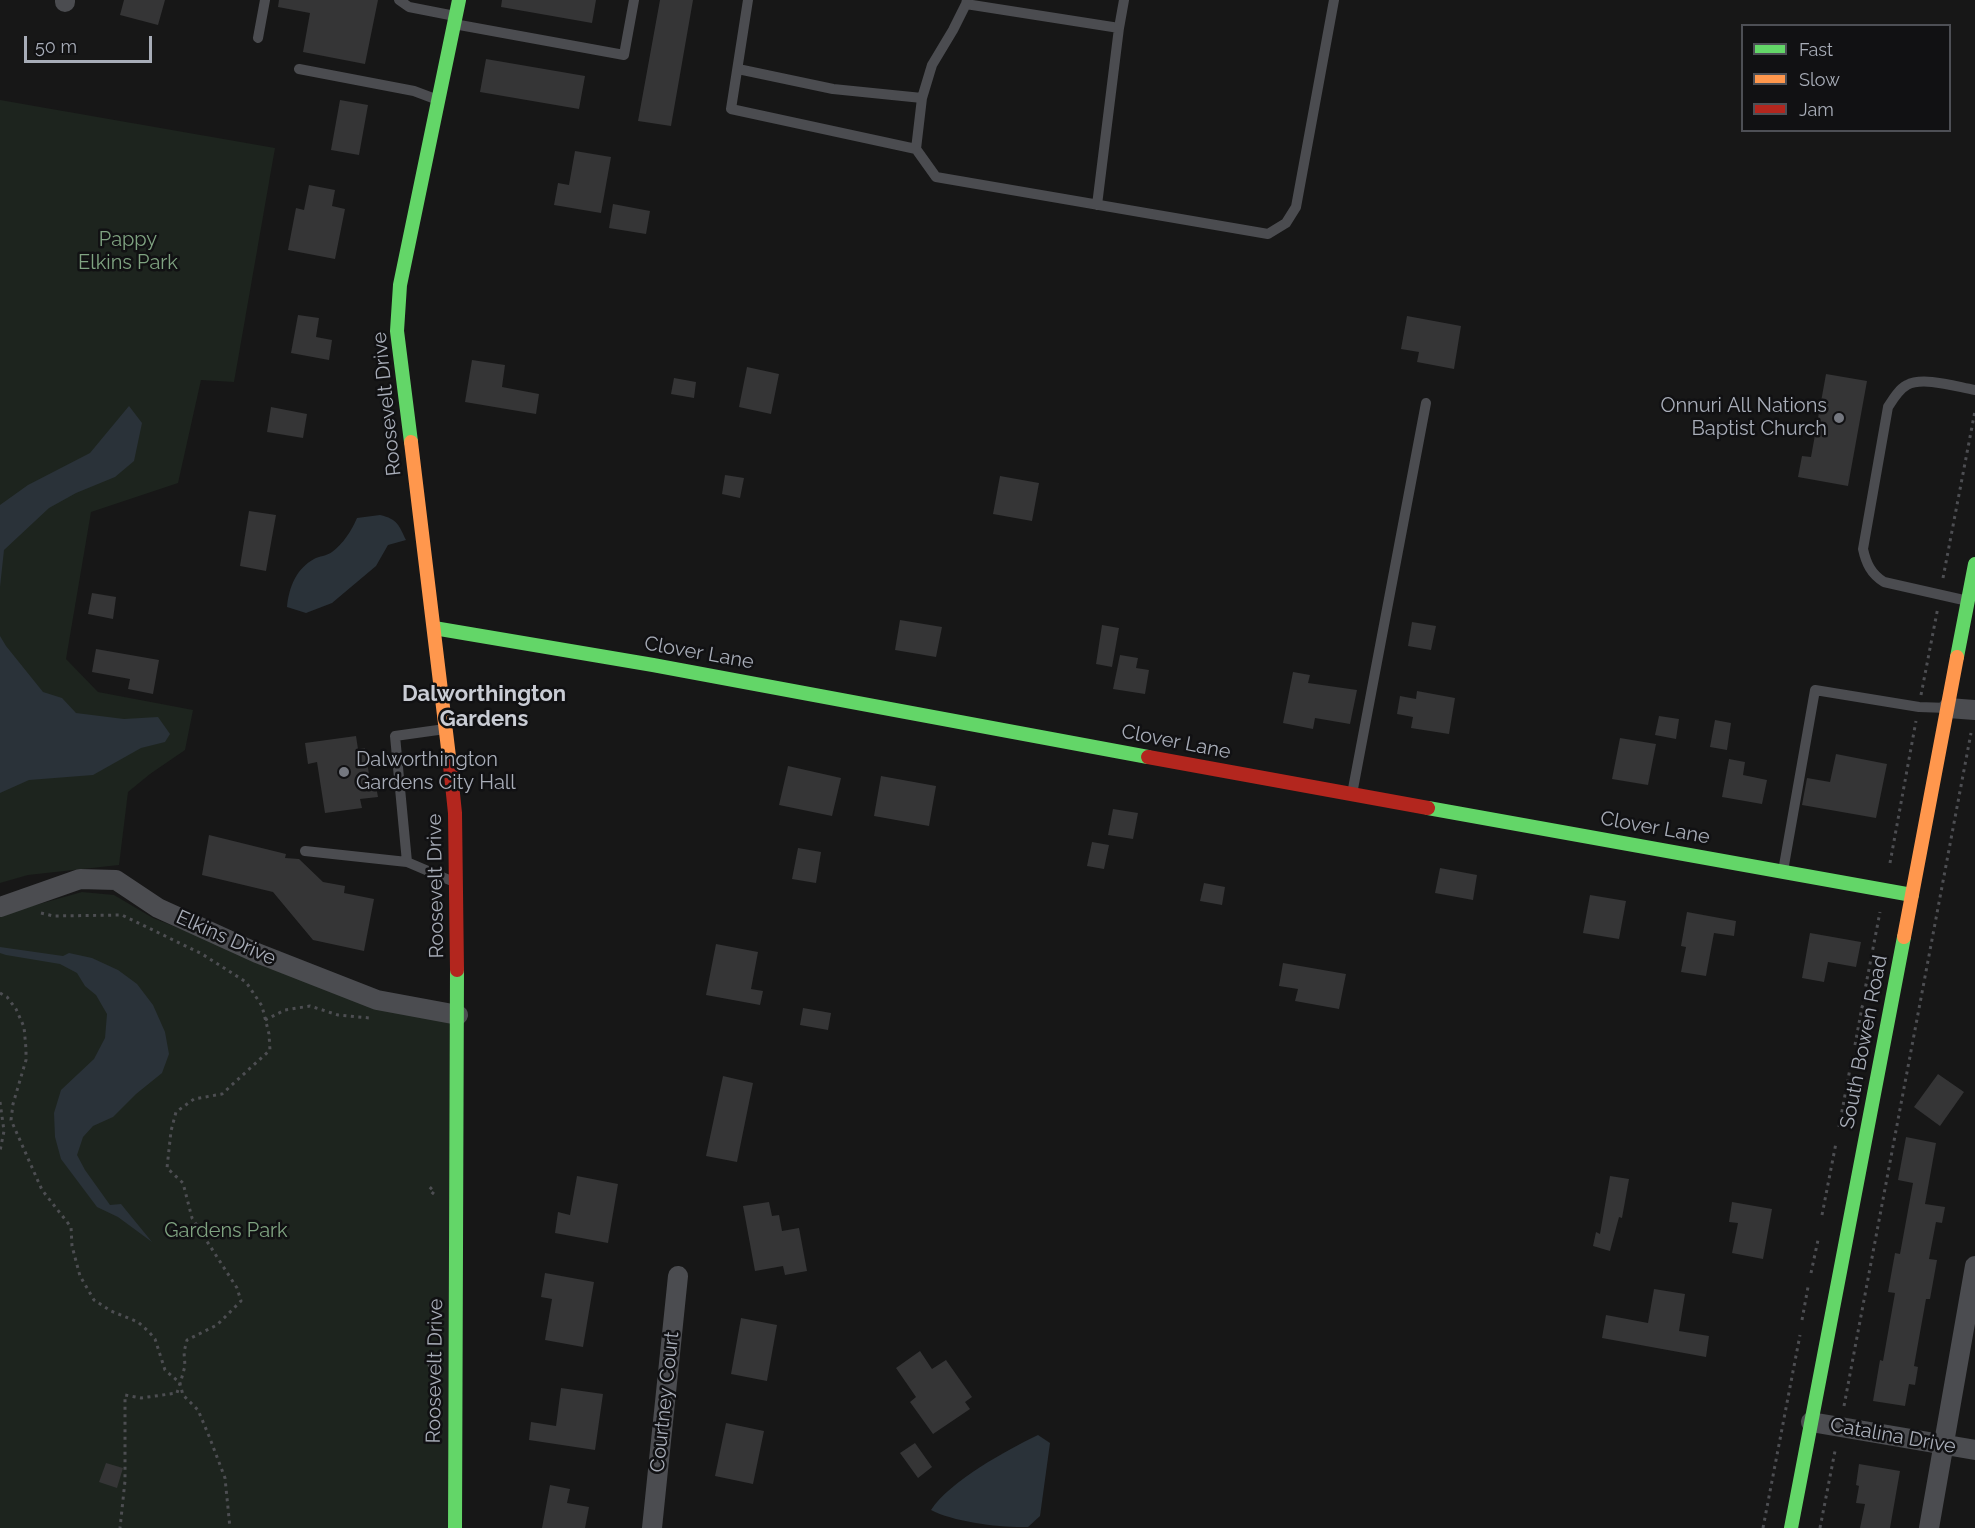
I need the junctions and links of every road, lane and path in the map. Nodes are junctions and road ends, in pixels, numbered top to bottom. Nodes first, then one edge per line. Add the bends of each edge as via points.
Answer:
1 (265, 0) edge
2 (399, 0) edge
3 (459, 0) edge
4 (634, 0) edge
5 (748, 0) edge
6 (1124, 0) edge
7 (1334, 0) edge
8 (966, 2) edge
9 (455, 20) junction
10 (1119, 28) junction
11 (258, 38) dead end
12 (299, 69) dead end
13 (738, 69) junction
14 (922, 98) junction
15 (439, 100) junction
16 (916, 149) junction
17 (1097, 205) junction
18 (1975, 390) edge
19 (1426, 403) dead end
20 (1975, 411) edge
21 (1975, 564) edge
22 (1943, 578) dead end
23 (1968, 601) junction
24 (1938, 606) dead end
25 (434, 627) junction
26 (1921, 695) dead end
27 (1948, 708) junction
28 (1975, 710) edge
29 (1917, 719) dead end
30 (445, 728) junction
31 (1971, 733) dead end
32 (1352, 795) junction
33 (305, 851) dead end
34 (408, 862) junction
35 (1890, 863) dead end
36 (1783, 871) junction
37 (456, 883) junction
38 (1912, 895) junction
39 (4, 905) edge
40 (1881, 911) dead end
41 (0, 993) edge
42 (374, 1012) dead end
43 (458, 1015) junction
44 (265, 1020) junction
45 (1855, 1045) dead end
46 (1852, 1058) dead end
47 (0, 1102) edge
48 (1839, 1127) dead end
49 (1836, 1143) dead end
50 (0, 1151) edge
51 (437, 1182) dead end
52 (440, 1199) dead end
53 (1822, 1215) dead end
54 (1818, 1240) dead end
55 (1975, 1266) edge
56 (1811, 1273) dead end
57 (678, 1276) dead end
58 (1808, 1287) dead end
59 (1802, 1320) dead end
60 (1800, 1335) dead end
61 (180, 1384) junction
62 (1844, 1406) dead end
63 (1811, 1422) junction
64 (1943, 1444) junction
65 (1975, 1450) edge
66 (1835, 1451) dead end
67 (120, 1528) edge
68 (230, 1528) edge
69 (455, 1528) edge
70 (652, 1528) edge
71 (1763, 1528) edge
72 (1791, 1528) edge
73 (1820, 1528) edge
74 (1929, 1528) edge

1 - 11 lane
2 - 9 lane via 409,7
3 - 9 street, Roosevelt Drive
4 - 9 lane via 624,55
5 - 13 lane
6 - 10 lane
7 - 17 lane via 1296,207 1286,223 1268,234
8 - 10 lane
8 - 14 lane via 932,65
9 - 15 street, Roosevelt Drive
10 - 17 lane
12 - 15 lane via 414,91
13 - 14 lane via 842,90
13 - 16 lane via 731,109
14 - 16 lane
15 - 25 street, Roosevelt Drive via 400,285 397,332
16 - 17 lane via 936,177
18 - 23 lane via 1918,381 1906,385 1894,397 1888,407 1863,549 1875,576 1884,582
19 - 32 lane
20 - 22 path
21 - 23 street, South Bowen Road
23 - 27 street, South Bowen Road
24 - 26 path
25 - 30 street, Roosevelt Drive
25 - 32 street, Clover Lane
27 - 28 street
27 - 36 lane via 1815,690
27 - 38 street, South Bowen Road
29 - 35 path
30 - 34 lane via 395,736
30 - 37 street, Roosevelt Drive via 455,813
31 - 62 path
32 - 36 street, Clover Lane
33 - 34 lane
34 - 37 lane
36 - 38 street, Clover Lane
37 - 43 street, Roosevelt Drive
38 - 63 street, South Bowen Road
39 - 43 street, Elkins Drive via 80,879 116,880 158,908 268,957 377,1000
39 - 44 path via 52,916 122,915 202,954 246,982 262,1006
40 - 45 path
41 - 61 path via 16,1009 24,1027 26,1049 11,1120 42,1190 71,1227 80,1276 94,1300 138,1322 149,1332 165,1370
42 - 44 path via 370,1018 338,1015 310,1006 285,1010
43 - 69 street, Roosevelt Drive
44 - 61 path via 270,1050 222,1094 194,1099 176,1112 171,1131 167,1168 183,1183 192,1218 237,1288 241,1301 217,1326 187,1340
46 - 48 path
47 - 50 path via 4,1131
49 - 53 path
51 - 52 path via 429,1190
54 - 56 path
55 - 64 street
57 - 70 street, Courtney Court
58 - 59 path
60 - 71 path
61 - 67 path via 177,1393 141,1398 125,1395 125,1481
61 - 68 path via 183,1395 198,1410 225,1478
63 - 64 street, Catalina Drive
63 - 72 street, South Bowen Road
64 - 65 street, Catalina Drive
64 - 74 street
66 - 73 path

